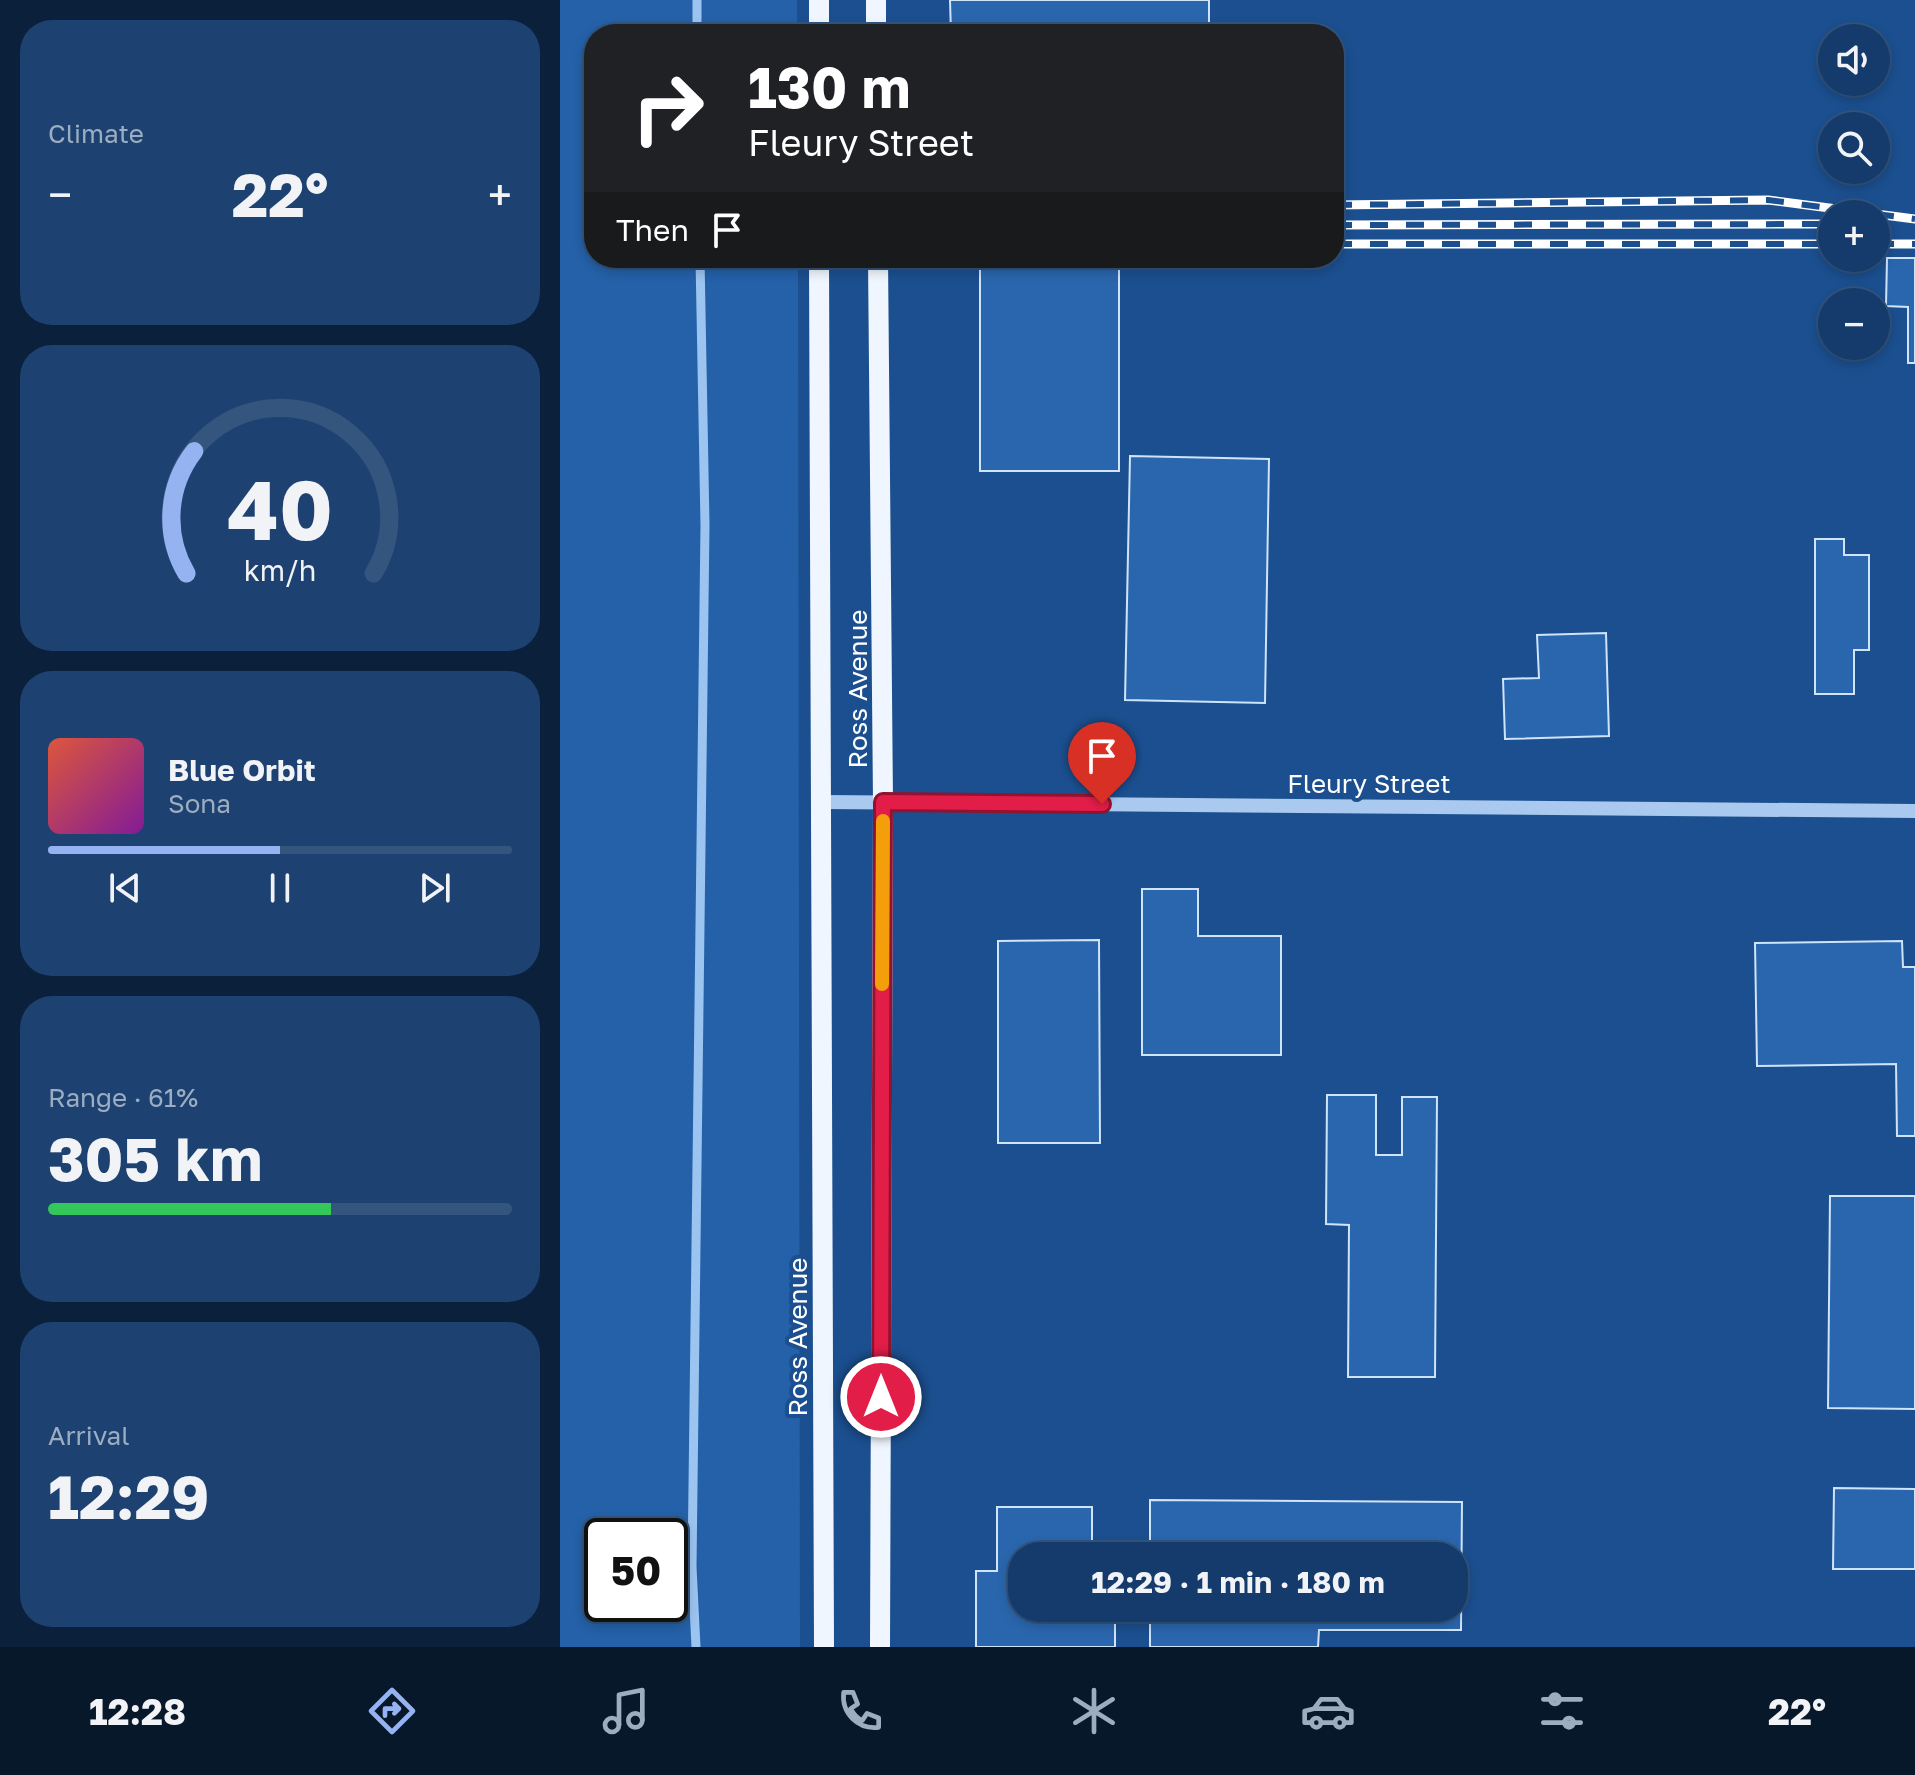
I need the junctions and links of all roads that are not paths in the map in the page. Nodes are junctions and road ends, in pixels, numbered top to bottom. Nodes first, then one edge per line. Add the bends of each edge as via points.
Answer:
1 (819, 0) edge
2 (876, 0) edge
3 (819, 24) edge
4 (876, 24) edge
5 (819, 268) edge
6 (878, 268) edge
7 (822, 802) junction
8 (883, 802) junction
9 (1915, 811) edge
10 (824, 1647) edge
11 (880, 1647) edge

1 - 3 main road
2 - 4 main road
5 - 7 main road, Ross Avenue
6 - 8 main road, Ross Avenue
7 - 8 street, Fleury Street
7 - 10 main road, Ross Avenue
8 - 9 street, Fleury Street
8 - 11 main road, Ross Avenue

